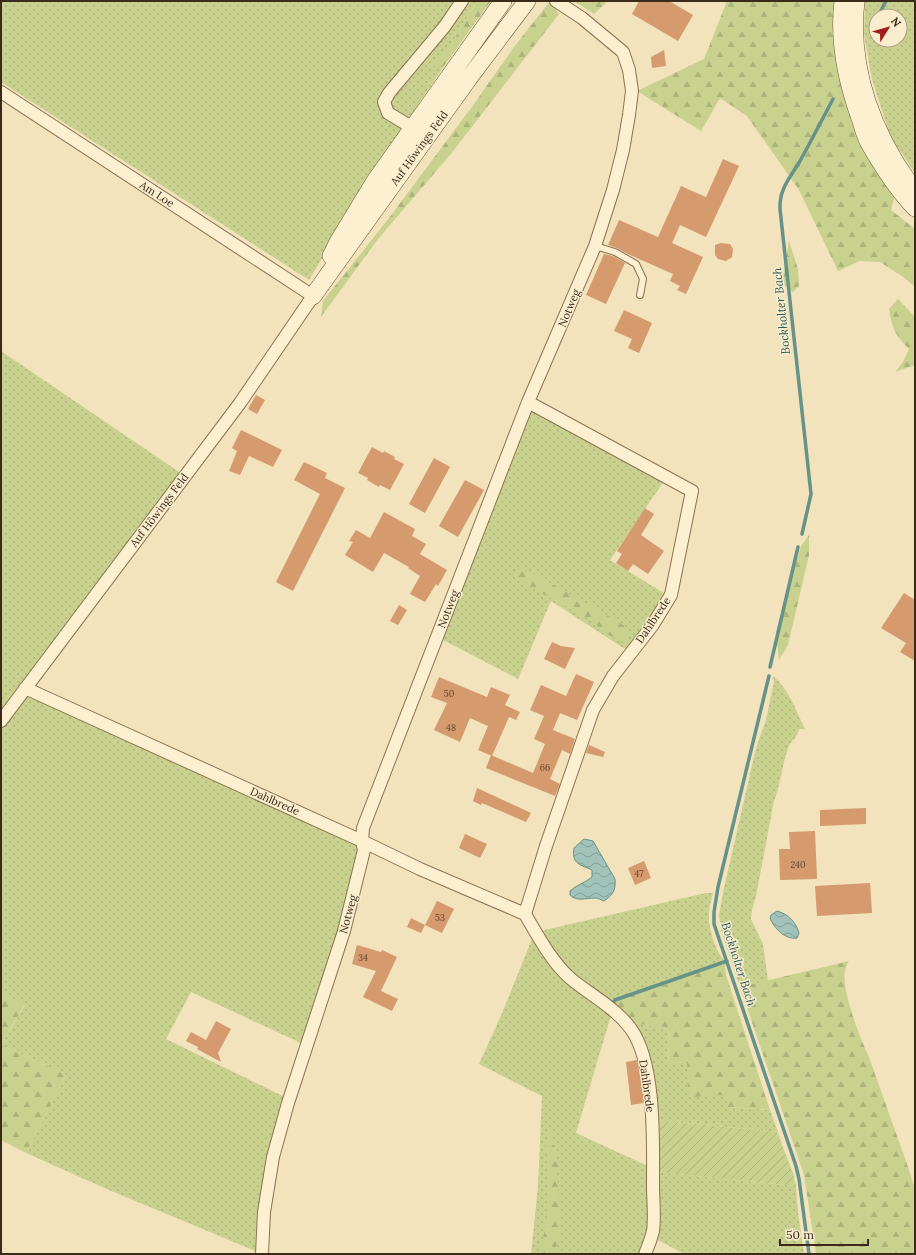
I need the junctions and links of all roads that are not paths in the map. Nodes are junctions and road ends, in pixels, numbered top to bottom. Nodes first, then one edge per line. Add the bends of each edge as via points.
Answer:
1 (462, 1) edge
2 (503, 1) edge
3 (556, 1) edge
4 (842, 1) edge
5 (856, 1) edge
6 (524, 5) edge
7 (1, 92) edge
8 (412, 127) junction
9 (427, 137) junction
10 (915, 191) edge
11 (915, 208) edge
12 (596, 246) junction
13 (640, 295) dead end
14 (313, 296) junction
15 (528, 402) junction
16 (26, 688) junction
17 (1, 721) edge
18 (362, 841) junction
19 (525, 914) junction
20 (262, 1254) edge
21 (645, 1254) edge

1 - 8 street via 446,26 384,102 388,113
2 - 8 main road, Auf Höwings Feld
3 - 12 street, Notweg via 582,18 623,52 629,70 632,91 628,122 613,190
4 - 11 main road via 846,72 868,142
5 - 10 main road via 856,46 862,86 876,125 898,167
6 - 9 main road, Auf Höwings Feld
7 - 14 street, Am Loe
8 - 9 street
8 - 14 main road, Auf Höwings Feld via 338,242
9 - 14 main road, Auf Höwings Feld
12 - 13 lane via 615,252 636,264 644,279
12 - 15 street, Notweg
14 - 16 street, Auf Höwings Feld via 240,403
15 - 18 street, Notweg via 363,828
15 - 19 street, Dahlbrede via 692,491 671,595 652,626 613,676 593,710
16 - 17 street, Auf Höwings Feld
16 - 18 street, Dahlbrede
18 - 19 street, Dahlbrede
18 - 20 street, Notweg via 364,850 344,931 273,1157 264,1212
19 - 21 street, Dahlbrede via 557,964 569,977 619,1015 631,1029 642,1052 646,1064 651,1110 653,1173 653,1230

